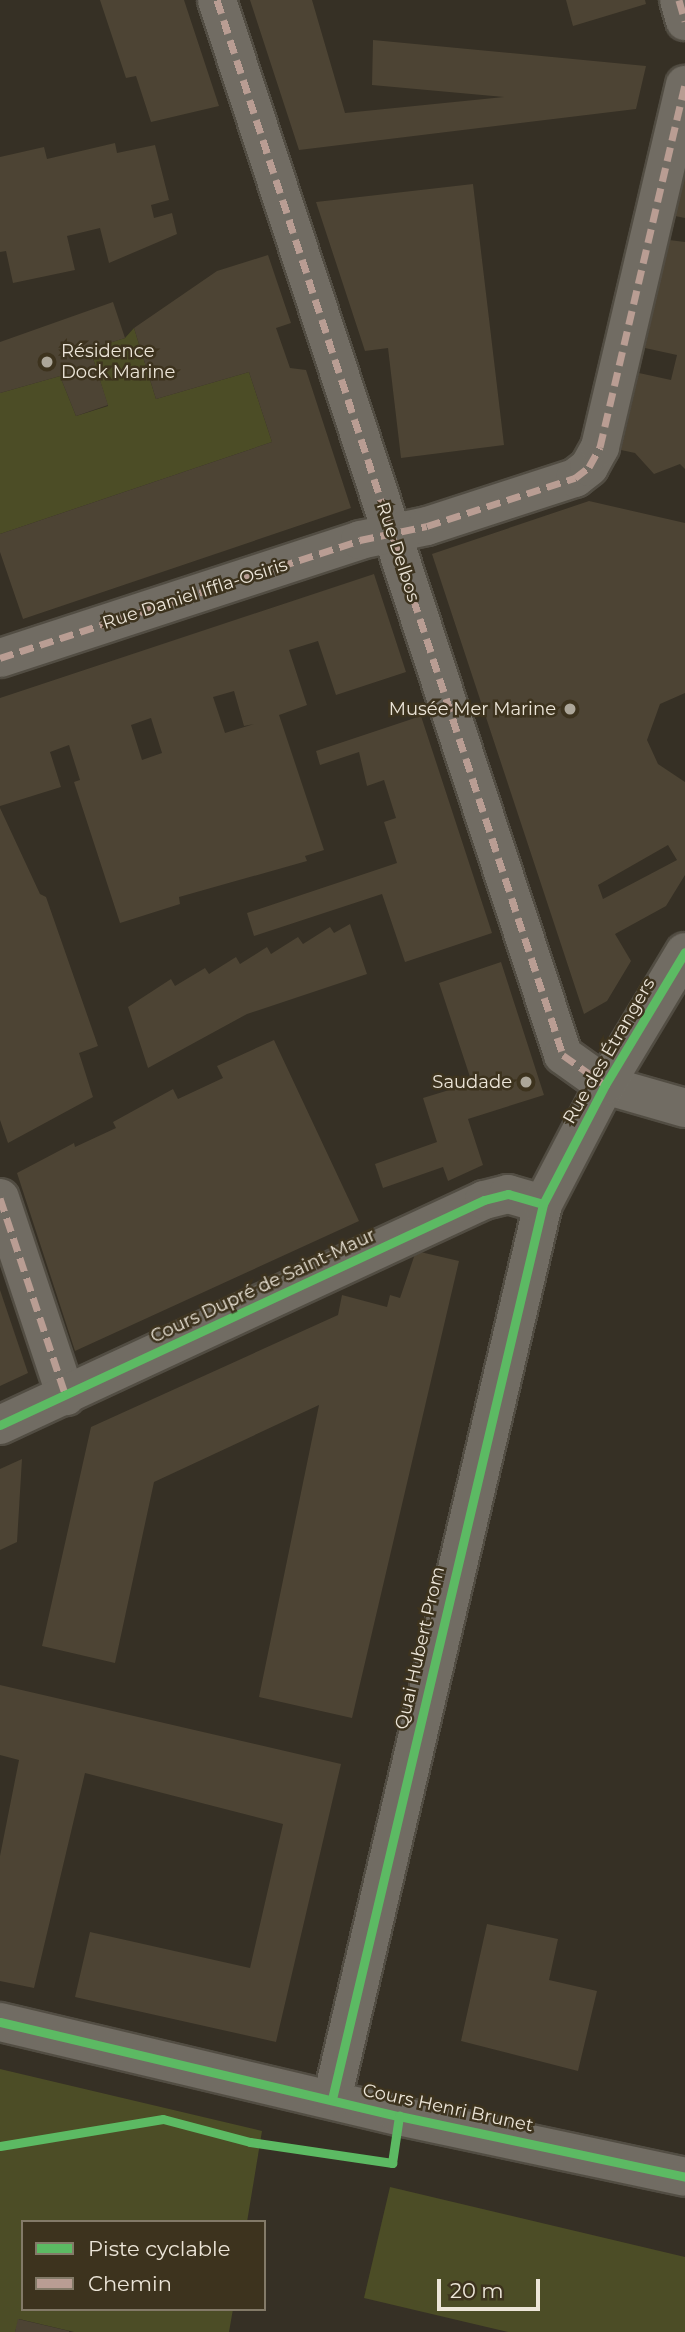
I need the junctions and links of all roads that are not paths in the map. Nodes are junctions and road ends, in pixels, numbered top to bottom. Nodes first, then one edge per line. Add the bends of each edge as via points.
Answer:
1 (217, 0) edge
2 (680, 0) edge
3 (685, 21) edge
4 (685, 85) edge
5 (391, 532) junction
6 (0, 658) edge
7 (685, 952) edge
8 (605, 1085) junction
9 (685, 1108) edge
10 (0, 1198) edge
11 (544, 1204) junction
12 (66, 1395) junction
13 (0, 1425) edge
14 (0, 2022) edge
15 (332, 2099) junction
16 (685, 2177) edge

1 - 5 street, Rue Delbos
2 - 3 street
4 - 5 street, Rue Daniel Iffla-Osiris via 600,447 589,467 563,482 426,526
5 - 6 street, Rue Daniel Iffla-Osiris
5 - 8 street, Rue Delbos via 563,1055
7 - 8 street, Rue des Étrangers
8 - 9 street, Rue Delbos
8 - 11 street, Rue des Étrangers
10 - 12 street
11 - 12 street, Cours Dupré de Saint-Maur via 508,1194 484,1200
11 - 15 street, Quai Hubert Prom
12 - 13 street, Cours Dupré de Saint-Maur
14 - 15 street, Cours Henri Brunet
15 - 16 street, Cours Henri Brunet

